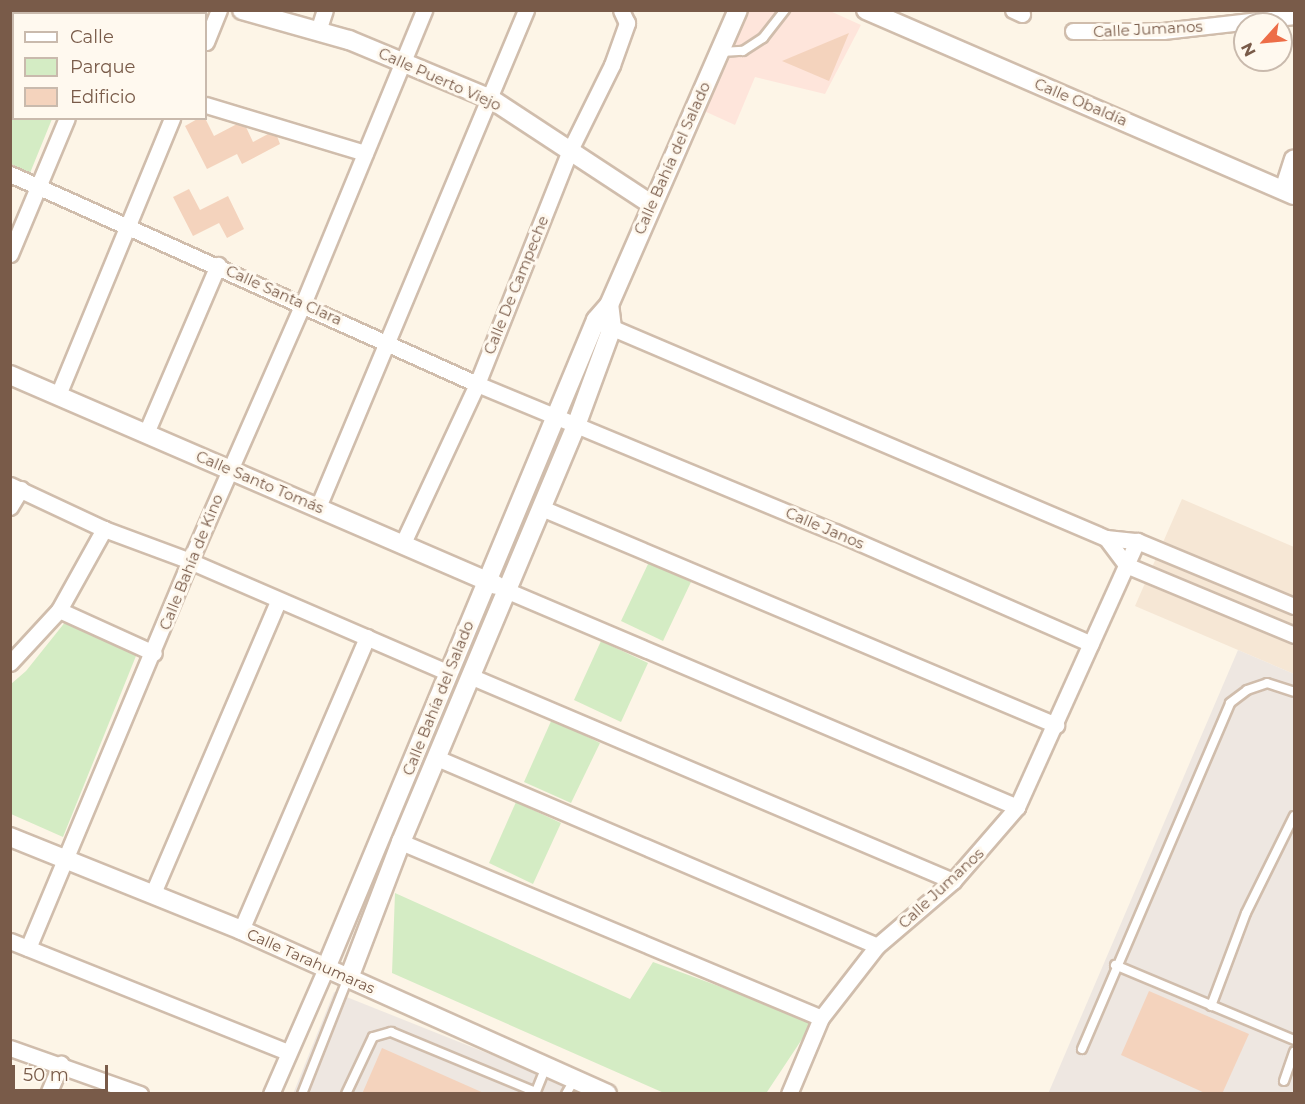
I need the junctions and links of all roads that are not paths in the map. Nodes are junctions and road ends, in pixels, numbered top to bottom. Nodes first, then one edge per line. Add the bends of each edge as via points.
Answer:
1 (219, 10) edge
2 (242, 10) edge
3 (326, 10) edge
4 (424, 10) edge
5 (526, 10) edge
6 (738, 10) edge
7 (785, 10) edge
8 (866, 10) edge
9 (1294, 16) edge
10 (624, 17) edge
11 (318, 31) junction
12 (1073, 32) dead end
13 (207, 40) edge
14 (719, 53) junction
15 (403, 60) junction
16 (491, 99) junction
17 (207, 105) edge
18 (66, 120) edge
19 (171, 120) edge
20 (571, 148) junction
21 (365, 153) junction
22 (1294, 160) edge
23 (10, 174) edge
24 (38, 187) junction
25 (1289, 192) edge
26 (651, 204) junction
27 (126, 224) junction
28 (10, 254) edge
29 (218, 265) junction
30 (303, 304) junction
31 (604, 324) junction
32 (385, 341) junction
33 (10, 375) edge
34 (477, 384) junction
35 (58, 395) junction
36 (557, 418) junction
37 (577, 423) junction
38 (146, 433) junction
39 (229, 471) junction
40 (16, 487) edge
41 (10, 507) edge
42 (318, 507) junction
43 (544, 509) junction
44 (104, 529) junction
45 (1106, 538) junction
46 (1137, 541) junction
47 (402, 545) junction
48 (190, 561) junction
49 (1126, 565) junction
50 (486, 580) junction
51 (1233, 581) junction
52 (508, 591) junction
53 (278, 601) junction
54 (1223, 605) junction
55 (1294, 606) edge
56 (59, 610) junction
57 (1294, 635) edge
58 (366, 637) junction
59 (1090, 644) junction
60 (154, 652) junction
61 (10, 663) edge
62 (448, 673) junction
63 (471, 676) junction
64 (1294, 692) edge
65 (1056, 725) junction
66 (437, 758) junction
67 (1017, 807) junction
68 (1294, 816) edge
69 (10, 837) edge
70 (401, 842) junction
71 (64, 860) junction
72 (953, 881) junction
73 (153, 893) junction
74 (241, 930) junction
75 (10, 941) edge
76 (877, 946) junction
77 (27, 948) junction
78 (1115, 965) junction
79 (326, 968) junction
80 (349, 978) junction
81 (1211, 1006) junction
82 (821, 1018) junction
83 (1294, 1040) edge
84 (10, 1048) edge
85 (1082, 1049) dead end
86 (288, 1052) junction
87 (1294, 1052) edge
88 (62, 1064) junction
89 (546, 1065) junction
90 (1284, 1081) dead end
91 (570, 1086) edge
92 (535, 1093) edge
93 (48, 1094) edge
94 (140, 1094) edge
95 (271, 1094) edge
96 (302, 1094) edge
97 (346, 1094) edge
98 (607, 1094) edge
99 (789, 1094) edge

1 - 13 street
2 - 11 street, Calle Puerto Viejo
3 - 11 street
4 - 15 street, Calle Bahía de Kino
5 - 16 street
6 - 14 street, Calle Bahía del Salado
7 - 14 lane via 763,38 743,51
8 - 25 street, Calle Obaldía
9 - 12 street, Calle Jumanos via 1162,31
10 - 20 street, Calle De Campeche via 612,65
11 - 15 street, Calle Puerto Viejo
14 - 26 street, Calle Bahía del Salado
15 - 16 street, Calle Puerto Viejo
15 - 21 street, Calle Bahía de Kino
16 - 20 street, Calle Puerto Viejo
16 - 32 street
17 - 21 street
18 - 24 street
19 - 27 street
20 - 26 street, Calle Puerto Viejo
20 - 34 street, Calle De Campeche
21 - 30 street, Calle Bahía de Kino
22 - 25 street
23 - 24 street, Calle Santa Clara
24 - 27 street, Calle Santa Clara
24 - 28 street
26 - 31 street, Calle Bahía del Salado
27 - 29 street, Calle Santa Clara
27 - 35 street
29 - 30 street, Calle Santa Clara
29 - 38 street
30 - 32 street, Calle Santa Clara
30 - 39 street, Calle Bahía de Kino
31 - 36 street, Calle Bahía del Salado
31 - 37 street, Calle Bahía del Salado
31 - 45 street
32 - 34 street, Calle Santa Clara
32 - 42 street
33 - 35 street, Calle Santo Tomás
34 - 36 street, Calle Santa Clara
34 - 47 street, Calle De Campeche
35 - 38 street, Calle Santo Tomás
36 - 37 street, Calle Janos
36 - 50 street, Calle Bahía del Salado
37 - 43 street, Calle Bahía del Salado
37 - 59 street, Calle Janos
38 - 39 street, Calle Santo Tomás
39 - 42 street, Calle Santo Tomás
39 - 48 street, Calle Bahía de Kino
40 - 41 street
40 - 44 street
42 - 47 street, Calle Santo Tomás
43 - 52 street, Calle Bahía del Salado
43 - 65 street
44 - 48 street
44 - 56 street
45 - 46 street
45 - 49 street
46 - 49 street, Calle Jumanos
46 - 51 street
47 - 50 street, Calle Santo Tomás
48 - 53 street
48 - 60 street, Calle Bahía de Kino
49 - 54 street
49 - 59 street, Calle Jumanos
50 - 52 street, Calle Santo Tomás
50 - 62 street, Calle Bahía del Salado
51 - 54 street
51 - 55 street
52 - 63 street, Calle Bahía del Salado
52 - 67 street
53 - 58 street
53 - 73 street
54 - 57 street
56 - 60 street
56 - 61 street
58 - 62 street
58 - 74 street
59 - 65 street, Calle Jumanos
60 - 71 street, Calle Bahía de Kino
62 - 79 street, Calle Bahía del Salado
63 - 66 street, Calle Bahía del Salado
63 - 72 street
64 - 78 lane via 1267,683 1247,690 1230,703
65 - 67 street, Calle Jumanos
66 - 70 street, Calle Bahía del Salado
66 - 76 street
67 - 72 street, Calle Jumanos
68 - 81 lane via 1246,913
69 - 71 street, Calle Tarahumaras
70 - 80 street, Calle Bahía del Salado
70 - 82 street
71 - 73 street, Calle Tarahumaras
71 - 77 street, Calle Bahía de Kino
72 - 76 street, Calle Jumanos
73 - 74 street, Calle Tarahumaras
74 - 79 street, Calle Tarahumaras
75 - 77 street
76 - 82 street, Calle Jumanos
77 - 86 street
78 - 81 lane
78 - 85 lane
79 - 80 street, Calle Tarahumaras
79 - 86 street, Calle Bahía del Salado
80 - 89 street, Calle Tarahumaras
80 - 96 lane
81 - 83 lane
82 - 99 street, Calle Jumanos
84 - 88 street
86 - 95 street, Calle Bahía del Salado
87 - 90 lane
88 - 93 street
88 - 94 street
89 - 91 street, Calle Tarahumaras
89 - 92 lane
91 - 98 street, Calle Tarahumaras
92 - 97 lane via 391,1032 373,1037

